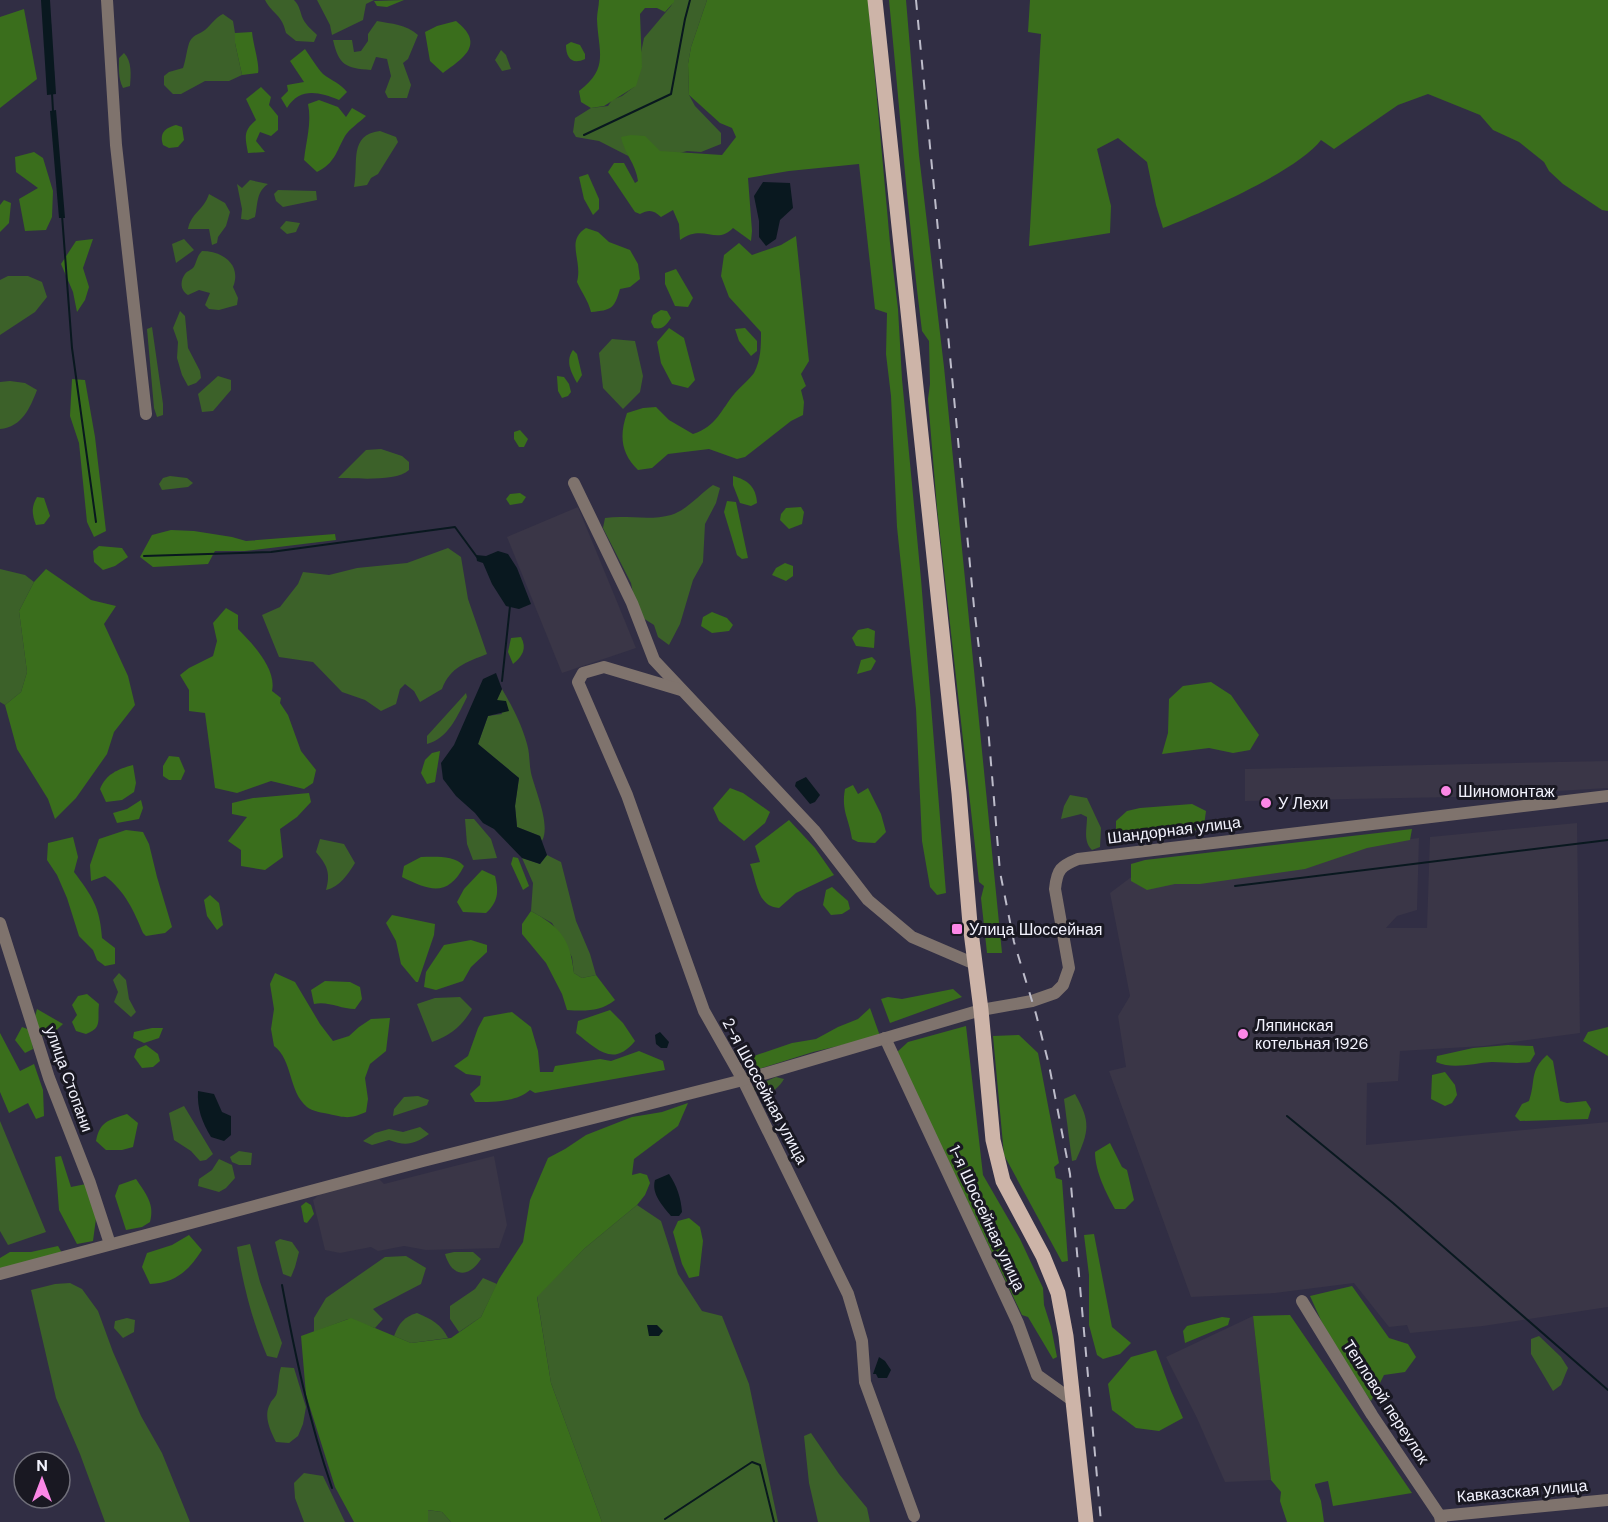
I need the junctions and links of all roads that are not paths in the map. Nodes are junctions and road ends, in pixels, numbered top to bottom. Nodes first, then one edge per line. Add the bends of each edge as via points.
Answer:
1 (107, 0) edge
2 (875, 0) edge
3 (146, 414) dead end
4 (574, 483) dead end
5 (681, 690) junction
6 (1608, 796) edge
7 (0, 923) edge
8 (975, 964) junction
9 (981, 1010) junction
10 (885, 1038) junction
11 (743, 1080) junction
12 (110, 1244) junction
13 (0, 1274) edge
14 (1302, 1300) dead end
15 (1072, 1400) junction
16 (1608, 1500) edge
17 (914, 1516) dead end
18 (1440, 1519) edge
19 (1086, 1522) edge

1 - 3 street via 116,145
2 - 8 main road
4 - 5 street via 632,603 654,660
5 - 8 street via 814,830 868,900 912,937
5 - 11 street, 2-я Шоссейная улица via 604,667 583,673 578,682 627,795 704,1011
6 - 9 street, Шандорная улица via 1078,859 1063,865 1056,875 1069,968 1063,985 1055,993 1032,1001
7 - 12 street, улица Стопани via 48,1078
8 - 9 main road
9 - 10 street
9 - 15 main road via 996,1160 1058,1293
10 - 11 street
10 - 15 street, 1-я Шоссейная улица via 1018,1323 1037,1375
11 - 12 street
11 - 17 street, 2-я Шоссейная улица via 848,1294 862,1341 865,1382
12 - 13 street
14 - 18 street, Тепловой переулок
15 - 19 main road
16 - 18 street, Кавказская улица

